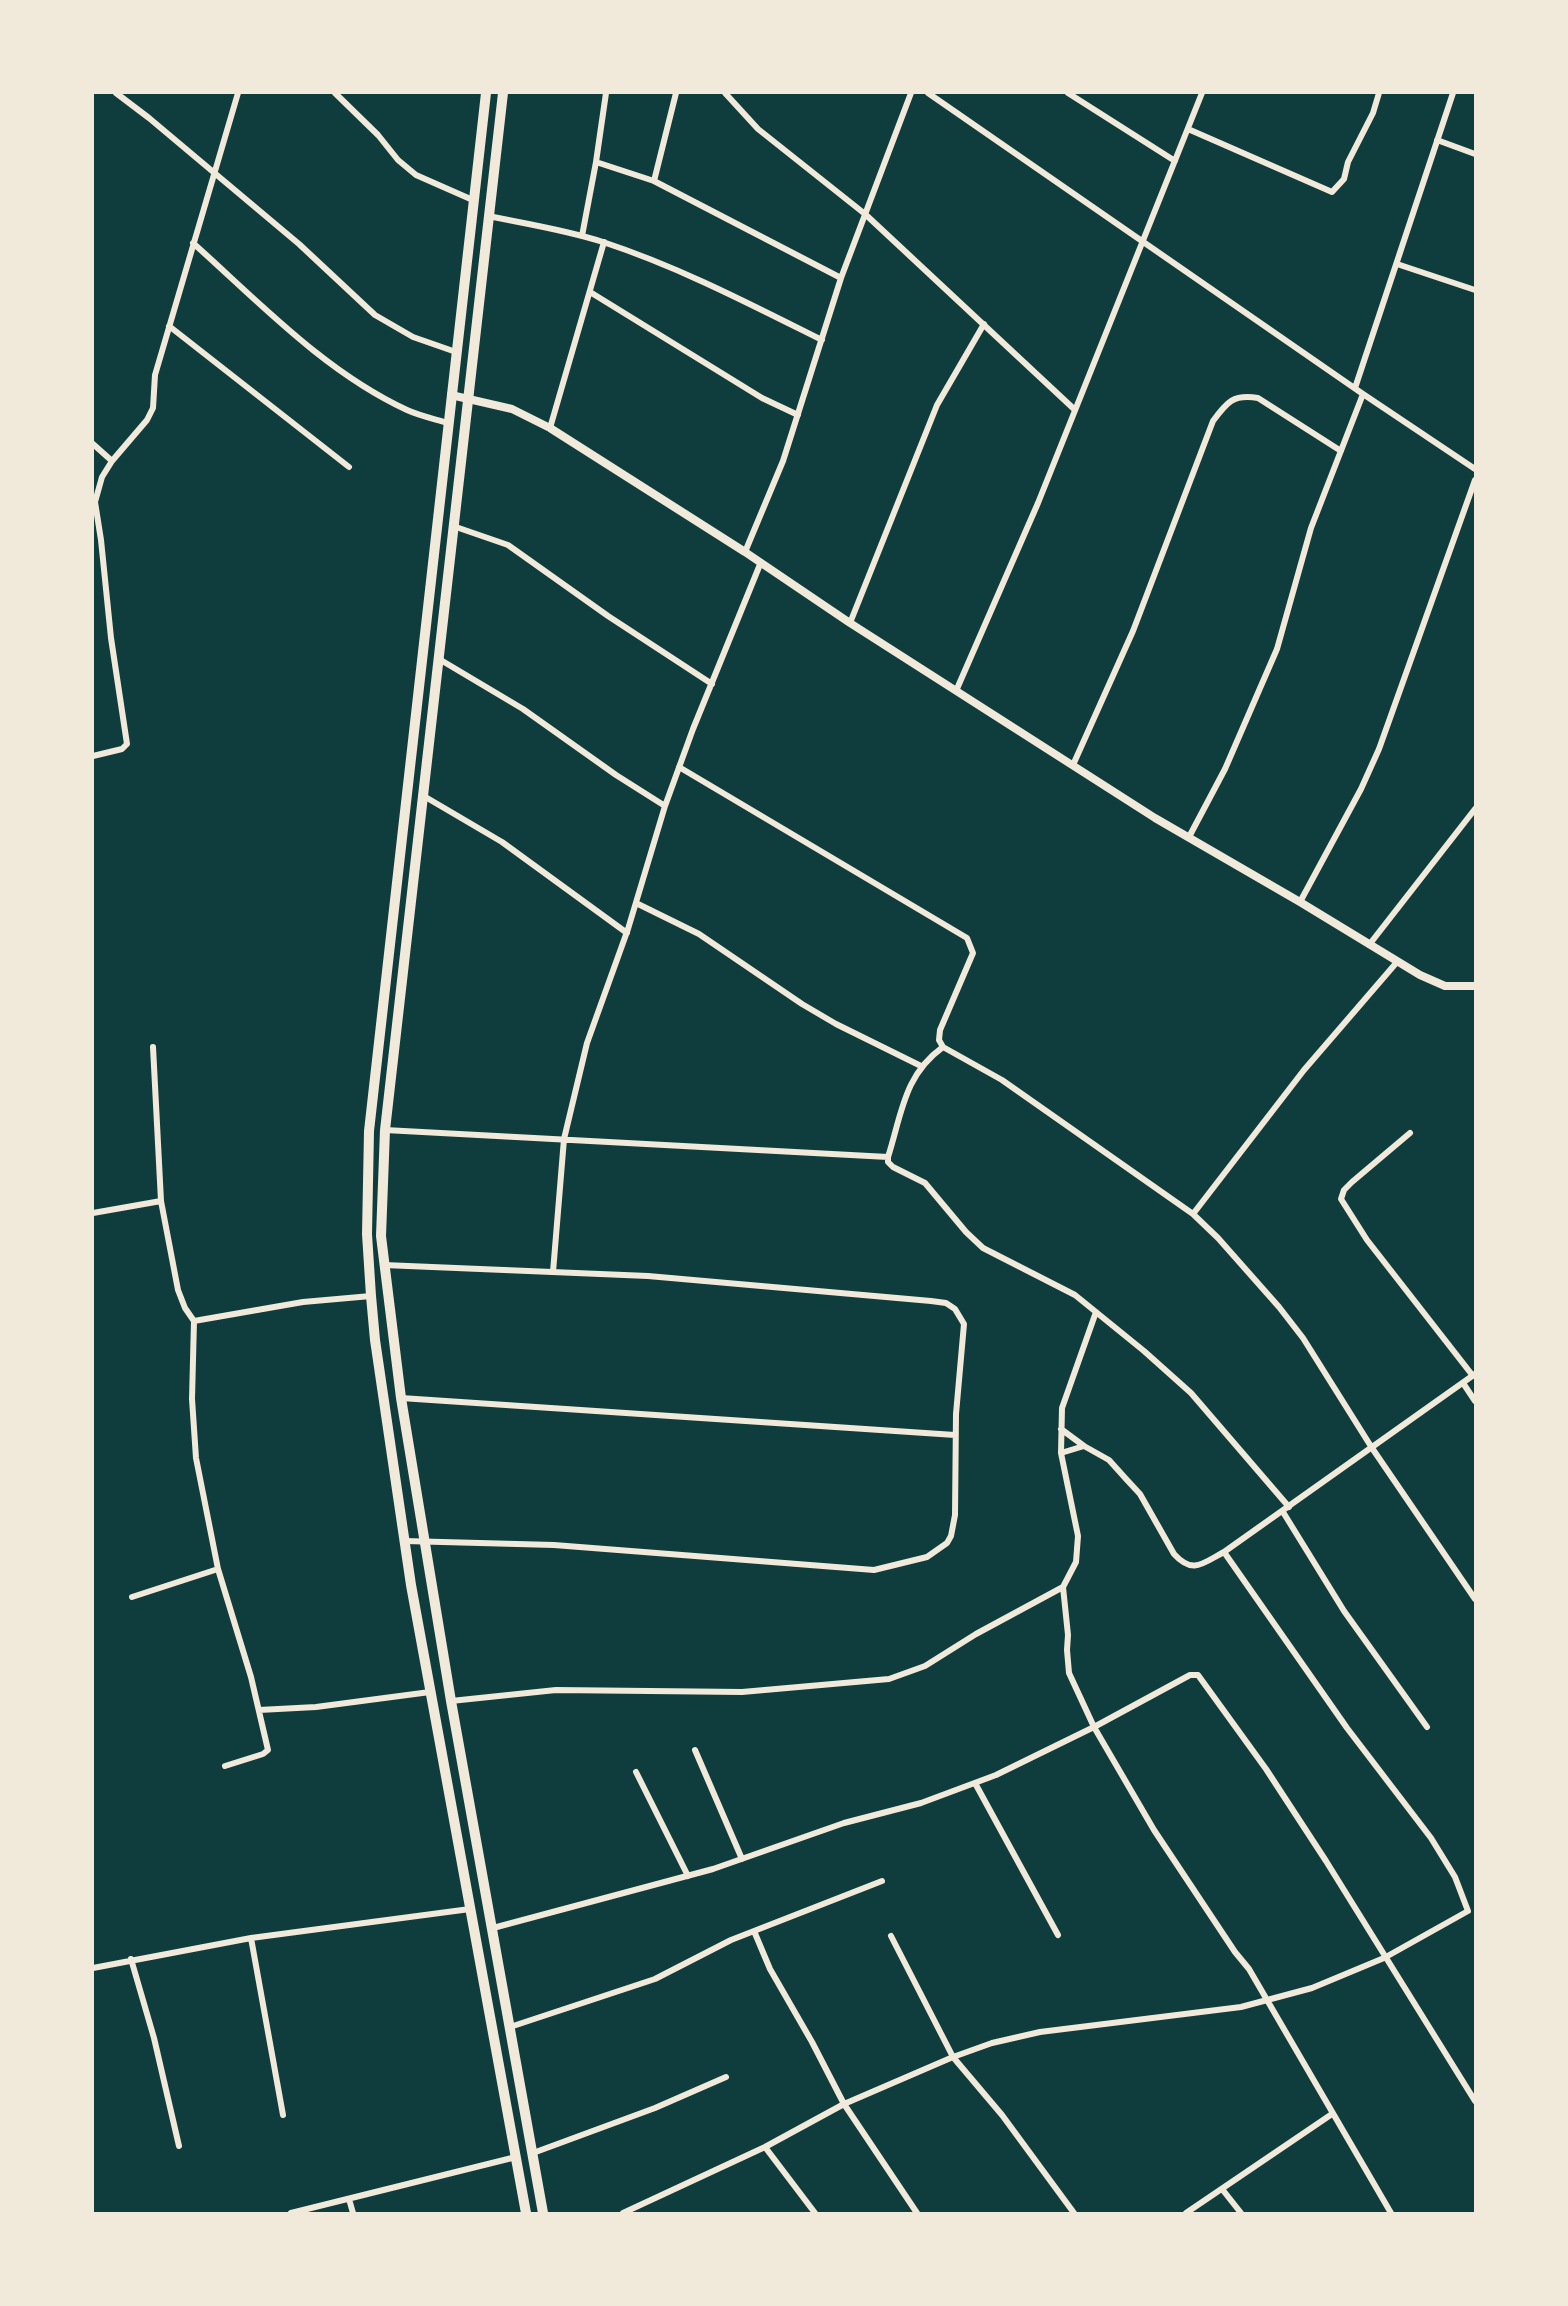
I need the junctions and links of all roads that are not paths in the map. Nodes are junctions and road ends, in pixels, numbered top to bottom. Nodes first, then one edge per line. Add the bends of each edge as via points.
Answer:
1 (116, 93) edge
2 (335, 93) edge
3 (486, 93) edge
4 (503, 93) edge
5 (606, 93) edge
6 (676, 93) edge
7 (725, 93) edge
8 (911, 93) edge
9 (928, 93) edge
10 (1068, 93) edge
11 (1202, 93) edge
12 (1380, 93) edge
13 (1453, 93) edge
14 (235, 94) edge
15 (1188, 129) junction
16 (1437, 140) junction
17 (1475, 154) edge
18 (1175, 161) junction
19 (596, 162) junction
20 (216, 174) junction
21 (653, 181) junction
22 (475, 201) junction
23 (865, 214) junction
24 (488, 216) junction
25 (582, 236) junction
26 (1141, 241) junction
27 (193, 243) junction
28 (604, 243) junction
29 (1397, 264) junction
30 (841, 278) junction
31 (1475, 290) edge
32 (590, 292) junction
33 (984, 324) junction
34 (169, 326) junction
35 (822, 340) junction
36 (456, 352) junction
37 (1355, 388) junction
38 (1363, 394) junction
39 (451, 395) junction
40 (469, 398) junction
41 (1074, 409) junction
42 (798, 415) junction
43 (448, 423) junction
44 (550, 428) junction
45 (93, 444) edge
46 (1341, 451) junction
47 (112, 461) junction
48 (349, 467) dead end
49 (1475, 469) edge
50 (1475, 480) edge
51 (453, 526) junction
52 (745, 552) junction
53 (761, 562) junction
54 (850, 623) junction
55 (438, 658) junction
56 (712, 684) junction
57 (956, 691) junction
58 (93, 756) edge
59 (1073, 765) junction
60 (680, 767) junction
61 (422, 795) junction
62 (665, 806) junction
63 (1475, 808) edge
64 (1189, 837) junction
65 (1300, 902) junction
66 (636, 903) junction
67 (627, 933) junction
68 (1369, 945) junction
69 (1397, 962) junction
70 (1475, 986) edge
71 (943, 1046) junction
72 (153, 1047) dead end
73 (920, 1066) junction
74 (385, 1130) junction
75 (1410, 1133) dead end
76 (564, 1139) junction
77 (888, 1157) junction
78 (161, 1201) junction
79 (93, 1213) edge
80 (1193, 1214) junction
81 (384, 1265) junction
82 (553, 1272) junction
83 (372, 1296) junction
84 (1096, 1312) junction
85 (194, 1321) junction
86 (1474, 1375) edge
87 (1463, 1384) junction
88 (401, 1398) junction
89 (1475, 1401) edge
90 (1061, 1429) junction
91 (955, 1435) junction
92 (1084, 1446) junction
93 (1373, 1448) junction
94 (1061, 1453) junction
95 (1286, 1509) junction
96 (425, 1540) junction
97 (405, 1541) junction
98 (1224, 1552) junction
99 (218, 1569) junction
100 (1062, 1587) junction
101 (132, 1597) dead end
102 (1475, 1599) edge
103 (430, 1692) junction
104 (451, 1701) junction
105 (259, 1710) junction
106 (1094, 1727) junction
107 (1427, 1727) dead end
108 (695, 1749) dead end
109 (225, 1766) dead end
110 (636, 1772) dead end
111 (975, 1783) junction
112 (742, 1859) junction
113 (688, 1876) junction
114 (882, 1881) dead end
115 (1475, 1906) edge
116 (470, 1909) junction
117 (1468, 1910) junction
118 (493, 1928) junction
119 (754, 1931) junction
120 (1058, 1935) dead end
121 (891, 1936) dead end
122 (251, 1938) junction
123 (1384, 1958) junction
124 (131, 1959) junction
125 (93, 1968) edge
126 (1267, 2000) junction
127 (510, 2027) junction
128 (953, 2057) junction
129 (726, 2077) dead end
130 (1475, 2101) edge
131 (844, 2104) junction
132 (283, 2115) dead end
133 (1332, 2115) junction
134 (179, 2146) dead end
135 (765, 2147) junction
136 (533, 2153) junction
137 (516, 2157) junction
138 (1222, 2189) junction
139 (349, 2199) junction
140 (291, 2213) edge
141 (353, 2213) edge
142 (526, 2213) edge
143 (543, 2213) edge
144 (623, 2213) edge
145 (814, 2213) edge
146 (917, 2213) edge
147 (1074, 2213) edge
148 (1186, 2213) edge
149 (1241, 2213) edge
150 (1391, 2213) edge

1 - 20 street
2 - 22 street via 416,175
3 - 22 highway
4 - 24 highway
5 - 19 street
6 - 21 street
7 - 23 street via 758,129
8 - 23 street
9 - 26 street
10 - 18 street
11 - 15 street
12 - 15 street via 1348,162 1345,179 1332,192
13 - 16 street
14 - 20 street
15 - 18 street
16 - 17 street
16 - 29 street
18 - 26 street
19 - 21 street
19 - 25 street
20 - 27 street
20 - 36 street via 375,314 413,337
21 - 30 street
22 - 36 highway
23 - 30 street
23 - 33 street
24 - 25 street
24 - 40 highway
25 - 28 street
26 - 37 street
26 - 41 street
27 - 34 street
27 - 43 street via 341,370 410,411
28 - 32 street
28 - 35 street via 695,277
29 - 31 street
29 - 37 street
30 - 35 street
32 - 42 street via 762,398
32 - 44 street
33 - 41 street
33 - 54 street via 937,405
34 - 47 street via 155,374 153,408
34 - 48 street
35 - 42 street
36 - 39 highway
37 - 38 street
38 - 46 street
38 - 49 street
39 - 40 street
39 - 43 highway
40 - 44 street via 512,409
40 - 51 highway
41 - 57 street
42 - 52 street
43 - 83 highway via 369,1131 367,1234
44 - 52 street
45 - 47 street
46 - 59 street via 1258,398 1237,397 1225,405 1213,421 1133,631
46 - 64 street via 1311,528 1277,649 1225,769
47 - 58 street via 95,502 127,744
50 - 65 street via 1379,750
51 - 55 highway
51 - 56 street via 508,545
52 - 53 street
53 - 54 street
53 - 56 street
54 - 57 street
55 - 61 highway
55 - 62 street via 523,709
56 - 60 street
57 - 59 street
59 - 64 street
60 - 62 street
60 - 71 street via 967,938 973,953 940,1030
61 - 67 street via 502,842
61 - 74 highway
62 - 66 street
63 - 68 street
64 - 65 street
65 - 68 street
66 - 67 street
66 - 73 street via 699,934 825,1017
67 - 76 street via 587,1043
68 - 69 street
69 - 70 street via 1445,986
69 - 80 street via 1304,1070
71 - 73 street
71 - 80 street via 1002,1080
72 - 78 street
73 - 77 street
74 - 76 street
74 - 81 highway
75 - 86 street via 1352,1182 1341,1199 1367,1240
76 - 77 street
76 - 82 street
77 - 84 street via 893,1167 925,1183 983,1248 1075,1295
78 - 79 street
78 - 85 street via 178,1290
80 - 93 street via 1279,1307
81 - 82 street
81 - 88 highway
82 - 91 street via 649,1276 946,1303 964,1324
83 - 85 street via 303,1302
83 - 97 highway
84 - 90 street via 1066,1396
84 - 95 street via 1191,1393
85 - 99 street via 196,1458
86 - 87 street
87 - 89 street
87 - 93 street
88 - 91 street
88 - 96 highway
90 - 92 street
90 - 94 street
91 - 96 street via 954,1515 947,1543 927,1558 874,1570 554,1545
92 - 94 street
92 - 98 street via 1109,1460 1140,1494 1181,1562 1192,1567
93 - 95 street
93 - 102 street
94 - 100 street via 1078,1536 1076,1562
95 - 98 street
95 - 107 street via 1344,1611
96 - 97 street
96 - 104 highway
97 - 103 highway
98 - 117 street via 1347,1728 1431,1838 1455,1877
99 - 101 street
99 - 105 street
100 - 104 street via 925,1666 889,1679 742,1692 556,1690
100 - 106 street via 1069,1673
103 - 105 street
103 - 116 highway
104 - 118 highway
105 - 109 street via 267,1752
106 - 111 street
106 - 123 street via 1190,1675 1198,1675 1266,1769
106 - 126 street via 1154,1830
108 - 112 street
110 - 113 street
111 - 112 street
111 - 120 street
112 - 113 street
113 - 118 street
114 - 119 street
115 - 117 street
116 - 122 street
116 - 137 highway
117 - 123 street
118 - 127 highway
119 - 127 street via 655,1979
119 - 131 street
121 - 128 street
122 - 124 street
122 - 132 street
123 - 126 street via 1312,1988
123 - 130 street
124 - 125 street
124 - 134 street
126 - 128 street via 1040,2032
126 - 133 street
127 - 136 highway
128 - 131 street
128 - 147 street
129 - 136 street
131 - 135 street
131 - 146 street
133 - 138 street
133 - 150 street
135 - 144 street
135 - 145 street
136 - 143 highway
137 - 139 street
137 - 142 highway
138 - 148 street
138 - 149 street
139 - 140 street
139 - 141 street

